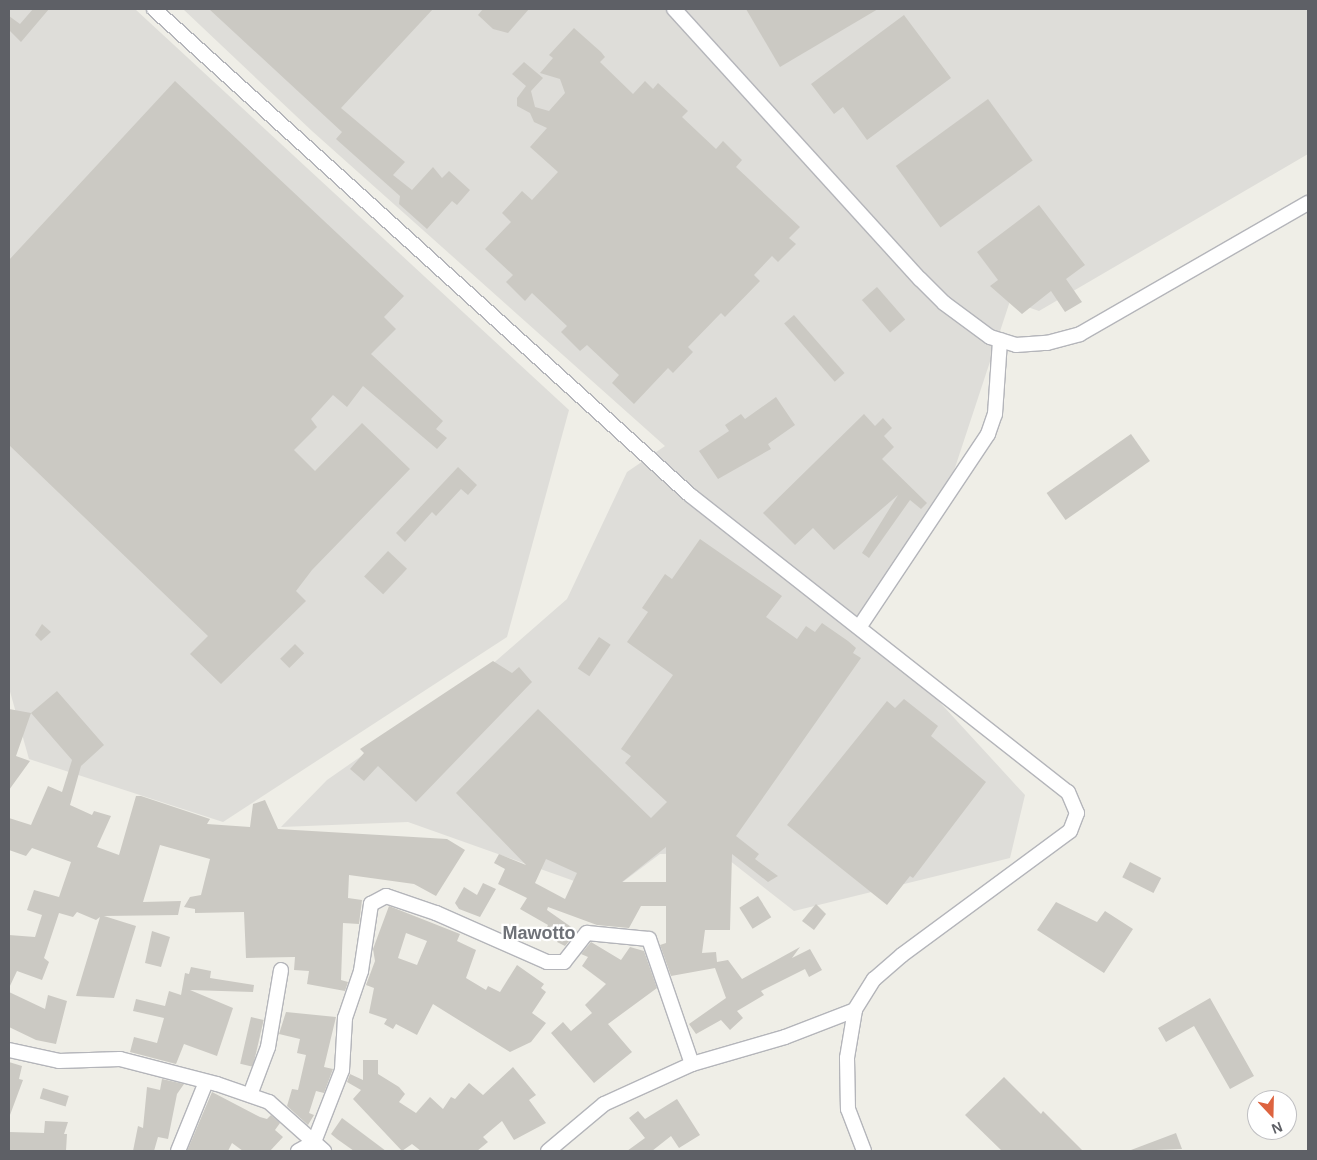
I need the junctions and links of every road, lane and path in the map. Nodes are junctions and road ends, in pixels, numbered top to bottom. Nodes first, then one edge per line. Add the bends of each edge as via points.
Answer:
1 (154, 9) edge
2 (674, 9) edge
3 (1308, 203) edge
4 (1000, 340) junction
5 (860, 626) junction
6 (281, 970) dead end
7 (855, 1010) junction
8 (9, 1050) edge
9 (692, 1064) junction
10 (206, 1082) junction
11 (250, 1095) junction
12 (319, 1146) edge
13 (178, 1151) edge
14 (298, 1151) edge
15 (548, 1151) edge
16 (864, 1151) edge

1 - 5 street via 690,495
2 - 4 street via 944,304 975,328
3 - 4 street via 1080,334 1047,343 1016,344
4 - 5 street via 995,414 988,434
5 - 7 street via 1068,792 1077,813 1070,830 938,926 874,979
6 - 11 street via 268,1047
7 - 9 street via 785,1037
7 - 16 street via 847,1058 848,1109
8 - 10 street via 59,1061 120,1059
9 - 12 street via 649,939 587,932 564,962 546,962 436,913 386,896 371,904 361,971 345,1018 342,1070
9 - 15 street via 604,1104
10 - 11 street
10 - 13 street
11 - 12 street via 269,1102
12 - 14 street

